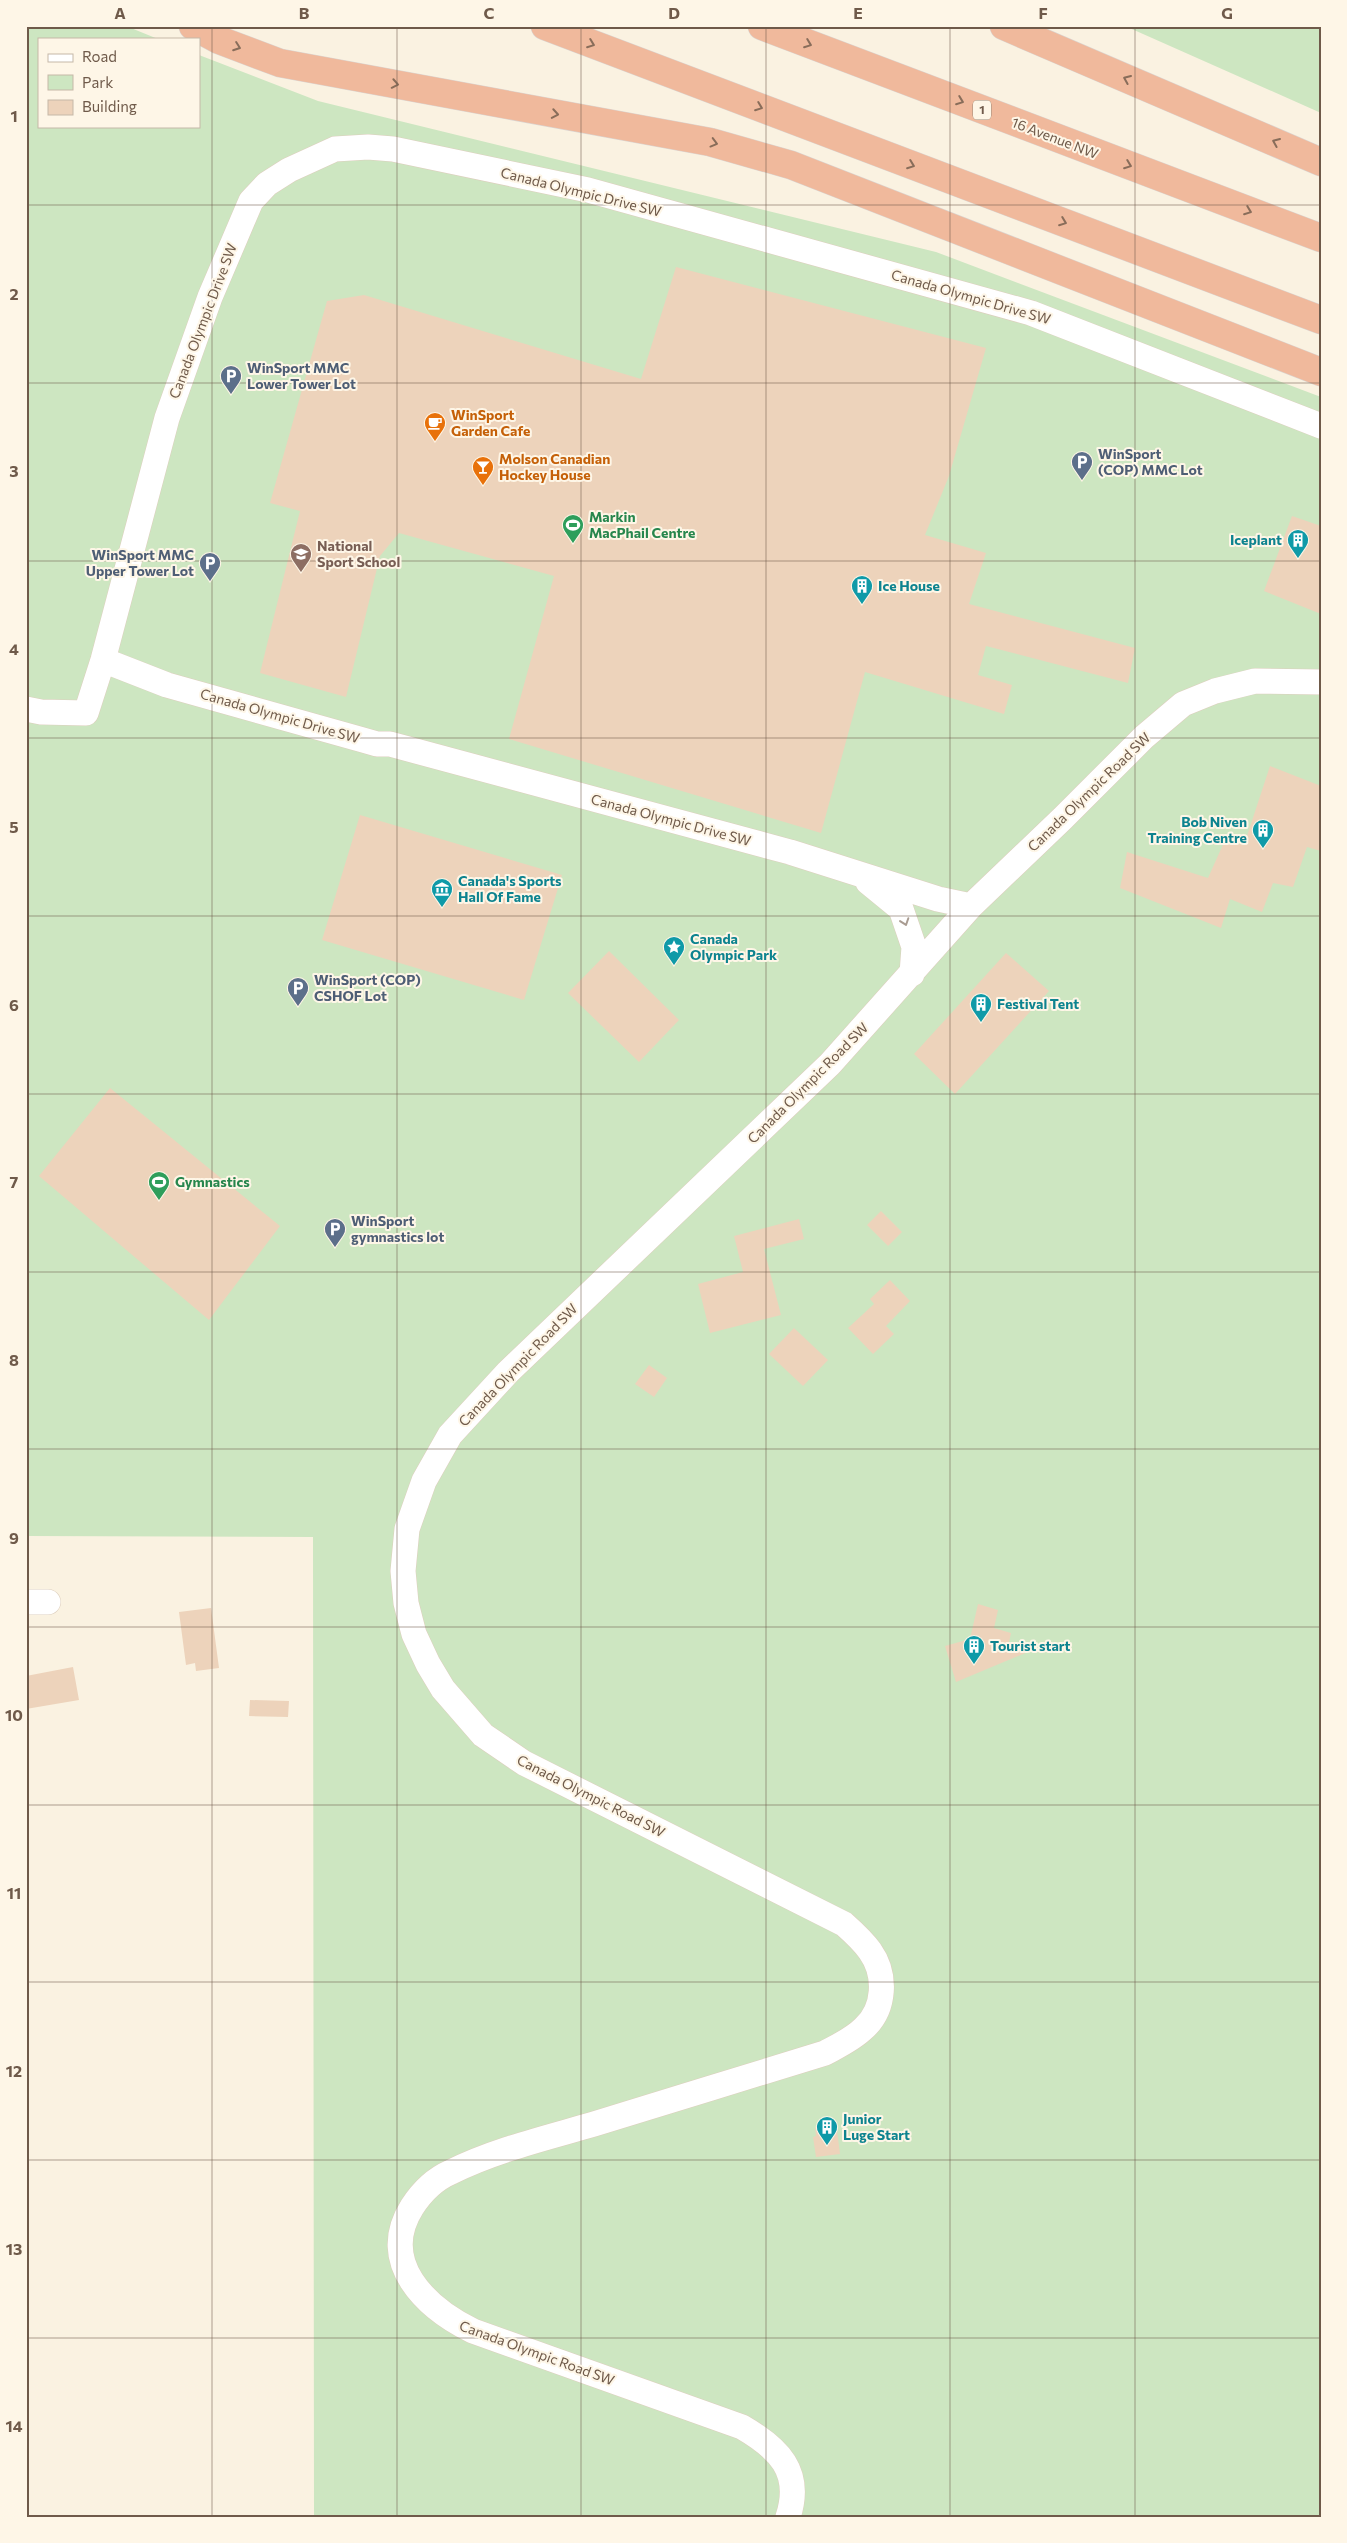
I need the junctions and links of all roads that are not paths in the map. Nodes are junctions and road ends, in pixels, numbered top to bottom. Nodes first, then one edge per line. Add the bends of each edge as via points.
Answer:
1 (193, 26) edge
2 (546, 26) edge
3 (762, 26) edge
4 (1004, 26) edge
5 (1321, 162) edge
6 (1321, 238) edge
7 (1321, 320) edge
8 (1321, 372) edge
9 (1321, 426) edge
10 (103, 660) junction
11 (1321, 682) edge
12 (26, 709) edge
13 (860, 875) junction
14 (971, 906) junction
15 (912, 974) junction
16 (788, 2517) edge

1 -> 8 highway via 219,40 280,63 710,142 791,165
2 -> 7 highway
3 -> 6 highway, 16 Avenue NW / 1
5 -> 4 highway
9 - 10 street, Canada Olympic Drive SW via 1031,312 588,190 393,149 335,149 267,184 251,201 210,297 167,418
10 - 12 street via 86,713
10 - 13 street, Canada Olympic Drive SW via 176,687 377,744 390,744 790,852
11 - 14 street, Canada Olympic Road SW via 1255,681 1215,691 1183,704 1144,736
13 - 14 street, Canada Olympic Drive SW
13 -> 15 street via 901,909 914,947
14 - 15 street, Canada Olympic Road SW
15 - 16 street, Canada Olympic Road SW via 830,1064 508,1372 450,1435 417,1497 407,1529 403,1571 406,1603 414,1634 428,1664 461,1712 483,1736 524,1763 844,1924 871,1952 875,1961 882,1983 877,2012 863,2029 825,2053 514,2148 450,2172 432,2184 416,2201 406,2216 401,2235 404,2266 412,2283 452,2321 742,2427 763,2440 778,2452 790,2474 792,2494

